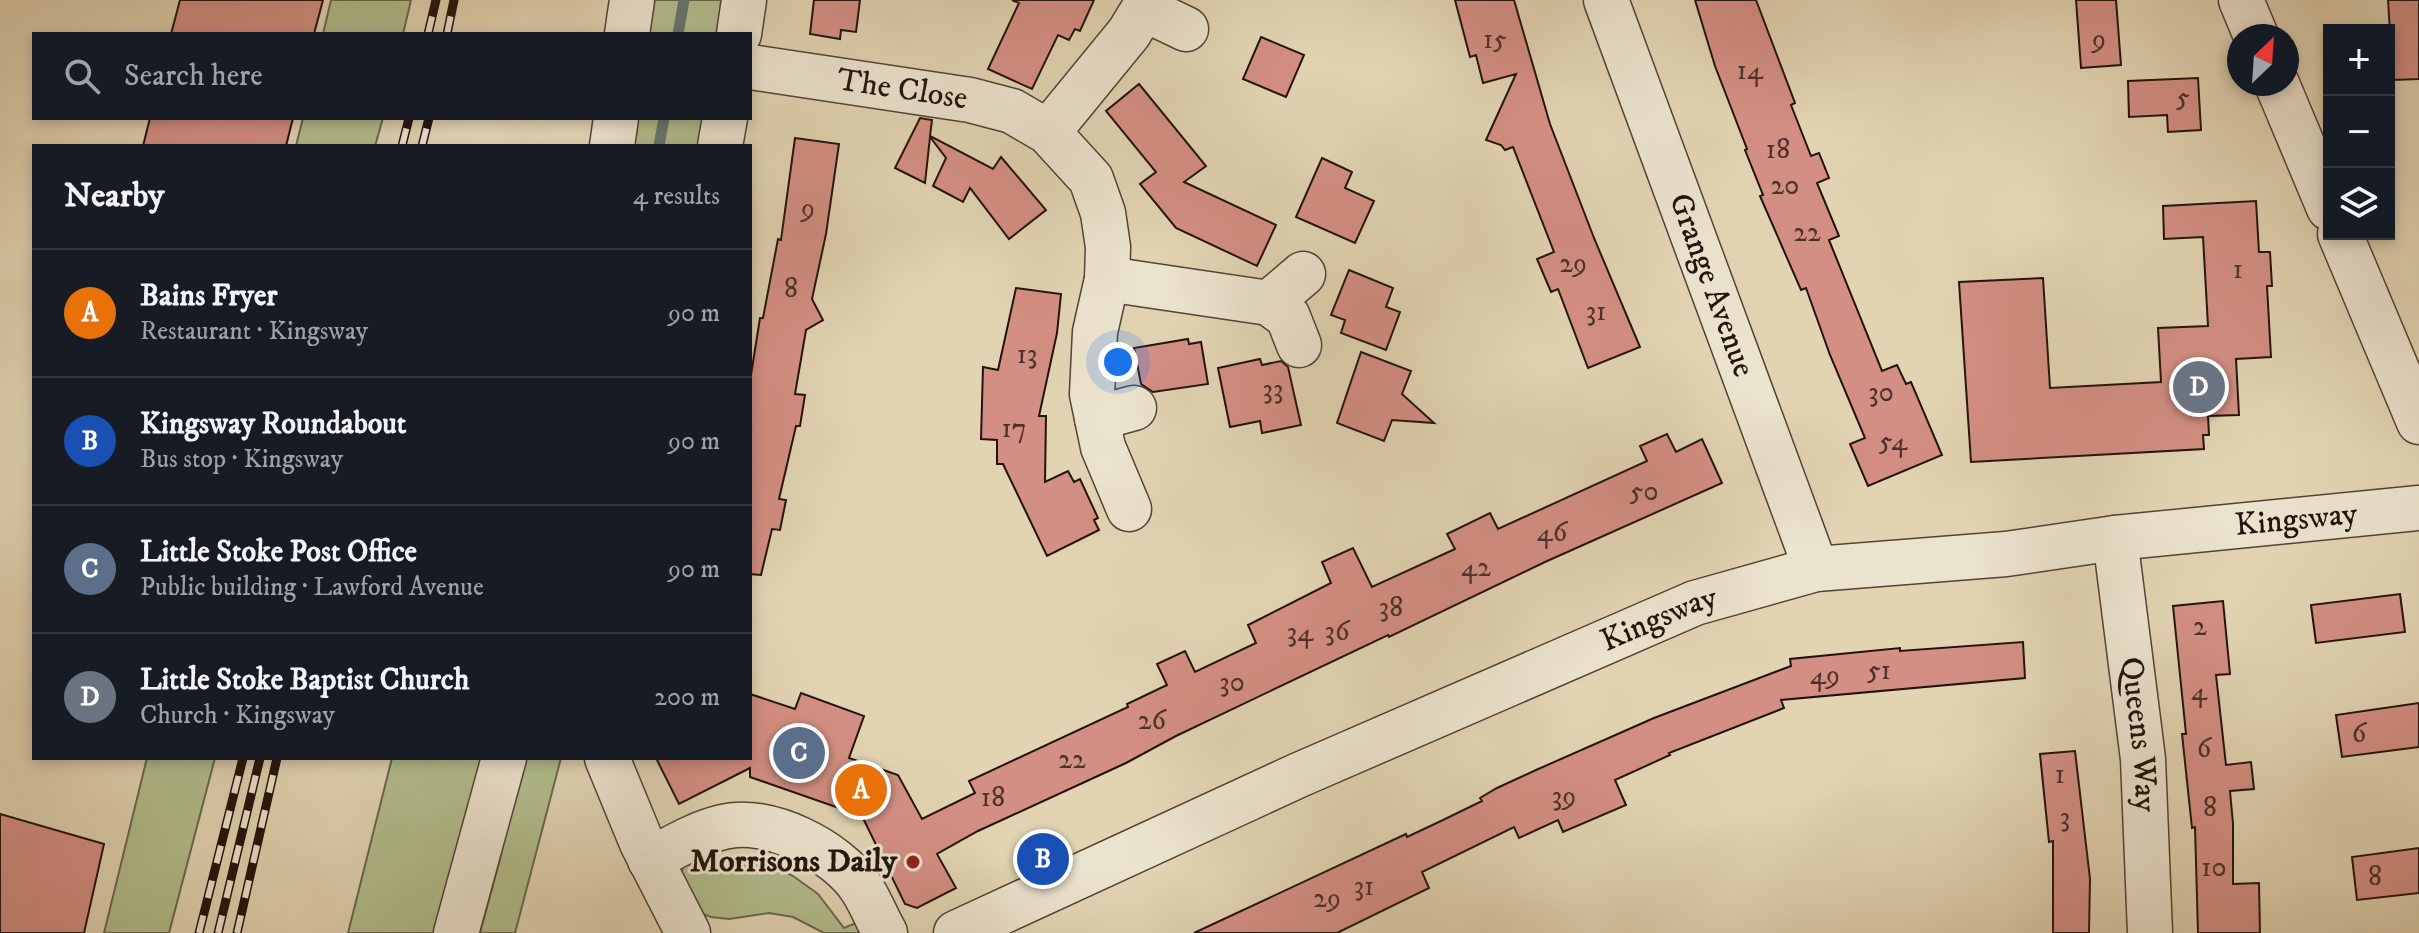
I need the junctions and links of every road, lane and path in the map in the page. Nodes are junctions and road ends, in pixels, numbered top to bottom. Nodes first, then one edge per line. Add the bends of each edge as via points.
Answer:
1 (632, 0) edge
2 (744, 0) edge
3 (1606, 0) edge
4 (2241, 0) edge
5 (1146, 4) edge
6 (2251, 24) edge
7 (1186, 29) dead end
8 (627, 32) edge
9 (739, 32) edge
10 (752, 67) edge
11 (2282, 96) edge
12 (616, 120) edge
13 (725, 120) edge
14 (1048, 132) junction
15 (612, 144) edge
16 (720, 144) edge
17 (2323, 194) edge
18 (2343, 240) edge
19 (1303, 274) dead end
20 (1107, 279) junction
21 (1269, 303) junction
22 (1299, 345) dead end
23 (2419, 422) edge
24 (2419, 508) edge
25 (1129, 509) dead end
26 (2115, 538) junction
27 (1816, 569) junction
28 (503, 760) edge
29 (608, 760) edge
30 (650, 860) junction
31 (456, 933) edge
32 (688, 933) edge
33 (885, 933) edge
34 (956, 933) edge
35 (2150, 933) edge

1 - 8 street
2 - 9 street
3 - 27 street, Grange Avenue
4 - 6 street
5 - 7 street
5 - 14 street via 1129,33
10 - 14 street, The Close via 970,100 1012,111
11 - 17 street
12 - 15 street
13 - 16 street
14 - 20 street, The Close via 1091,179 1103,213
18 - 23 street
19 - 21 street
20 - 21 street
20 - 25 street, The Close via 1095,332 1092,394 1115,413 1103,447
21 - 22 street via 1288,317
24 - 26 street, Kingsway
26 - 27 street, Kingsway via 2006,554
26 - 35 street, Queens Way via 2143,759
27 - 34 street, Kingsway via 1681,609 1299,775
28 - 31 street
29 - 30 street
30 - 32 street
30 - 33 street via 725,826 756,824 794,836 835,861 861,887

